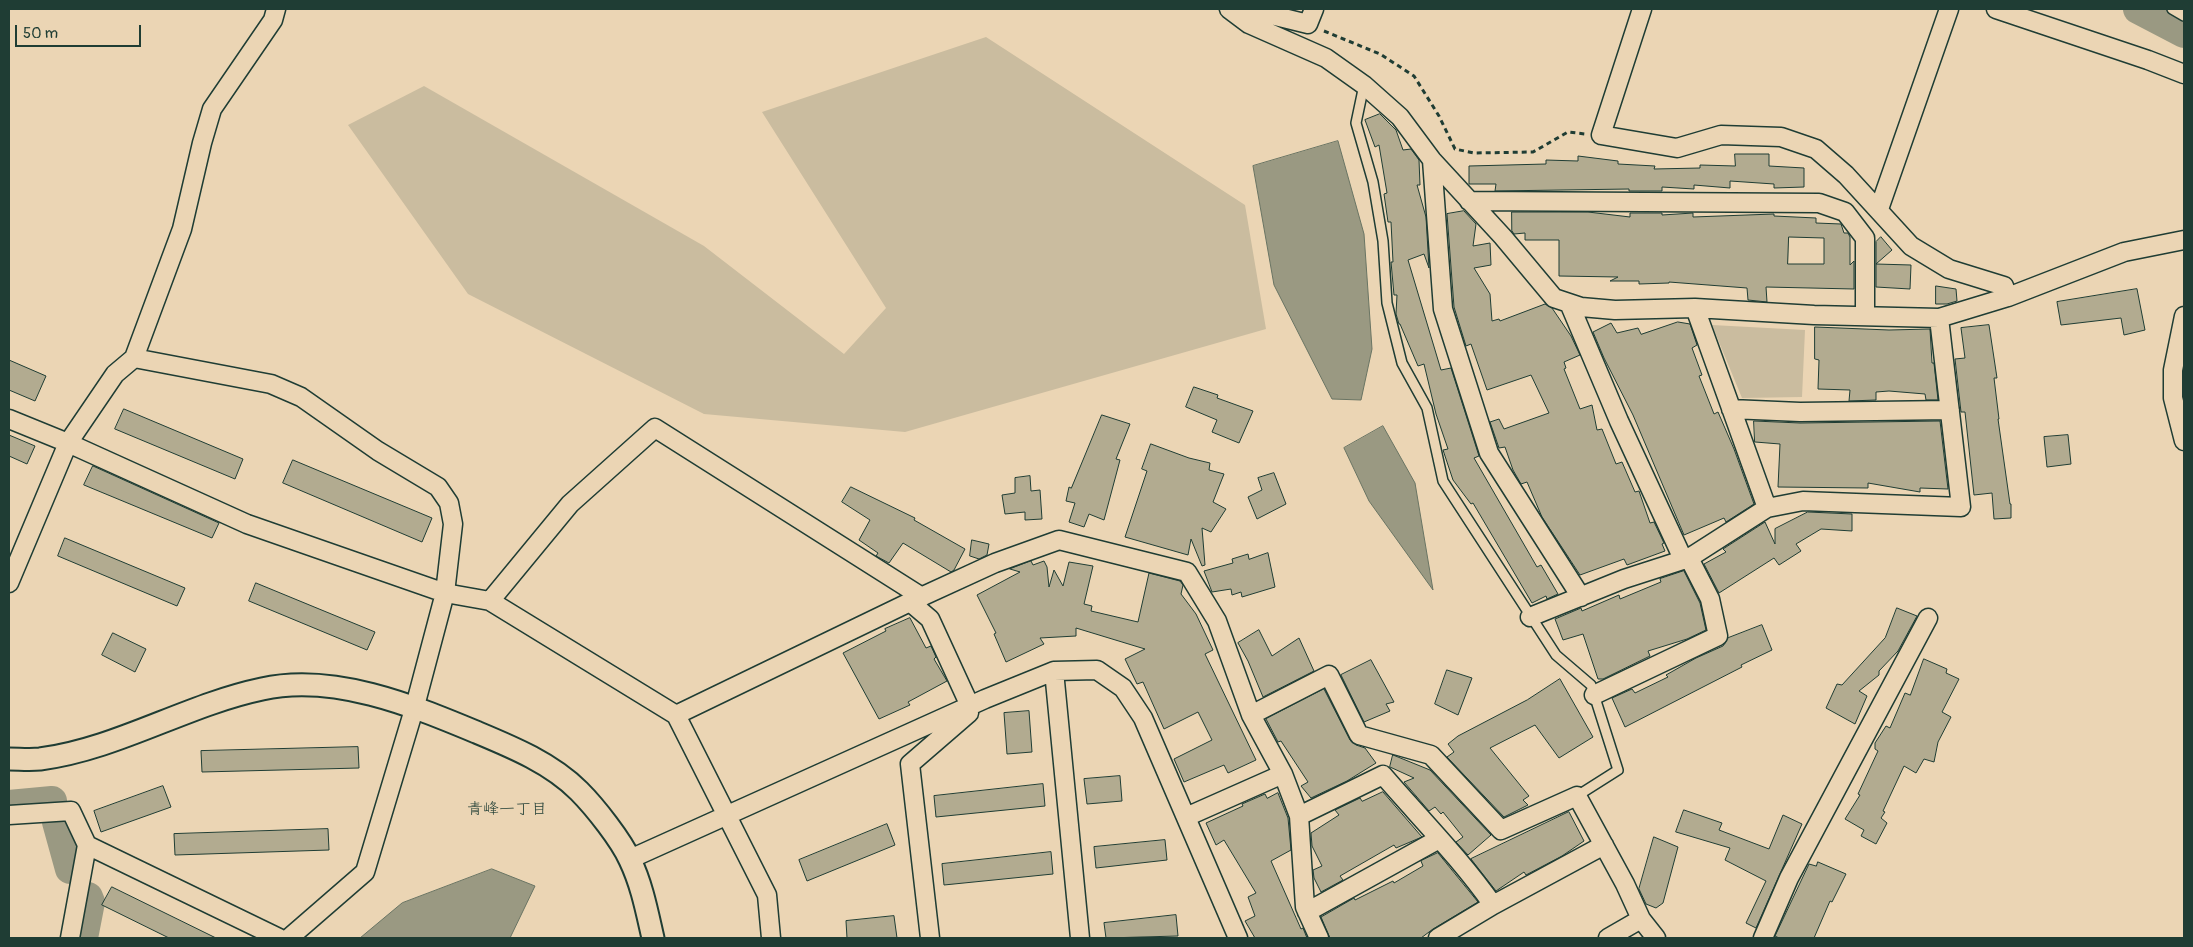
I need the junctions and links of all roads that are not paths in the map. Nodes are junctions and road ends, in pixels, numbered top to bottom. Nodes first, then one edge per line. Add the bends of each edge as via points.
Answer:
1 (276, 9) edge
2 (1228, 9) edge
3 (1247, 9) edge
4 (1642, 9) edge
5 (1949, 9) edge
6 (1996, 9) edge
7 (2172, 9) edge
8 (2184, 16) edge
9 (1311, 17) edge
10 (2184, 74) edge
11 (1364, 84) junction
12 (1432, 160) junction
13 (1469, 201) junction
14 (1879, 209) junction
15 (2184, 240) edge
16 (2008, 297) junction
17 (1569, 303) junction
18 (1695, 308) junction
19 (1865, 316) junction
20 (2184, 316) edge
21 (1939, 318) junction
22 (134, 358) junction
23 (1731, 409) junction
24 (1950, 410) junction
25 (9, 419) edge
26 (2184, 441) edge
27 (68, 443) junction
28 (1766, 508) junction
29 (1686, 558) junction
30 (9, 583) edge
31 (446, 593) junction
32 (1581, 596) junction
33 (916, 600) junction
34 (490, 601) junction
35 (1530, 617) junction
36 (1928, 618) dead end
37 (1054, 671) junction
38 (1594, 695) junction
39 (977, 703) junction
40 (415, 706) junction
41 (676, 715) junction
42 (1251, 715) junction
43 (9, 759) edge
44 (1283, 774) junction
45 (1577, 796) junction
46 (9, 815) edge
47 (728, 816) junction
48 (1299, 816) junction
49 (1186, 817) junction
50 (1438, 839) junction
51 (87, 845) junction
52 (1604, 845) junction
53 (630, 859) junction
54 (1493, 904) junction
55 (1308, 912) junction
56 (1641, 918) junction
57 (70, 938) edge
58 (279, 938) edge
59 (289, 938) edge
60 (653, 938) edge
61 (771, 938) edge
62 (930, 938) edge
63 (1080, 938) edge
64 (1238, 938) edge
65 (1319, 938) edge
66 (1438, 938) edge
67 (1608, 938) edge
68 (1656, 938) edge
69 (1762, 938) edge

1 - 22 street via 273,20 212,110 182,229
2 - 11 street via 1250,24 1326,58
3 - 9 street
4 - 14 street via 1600,135 1677,148 1722,135 1781,137 1816,148
5 - 14 street
6 - 10 street
7 - 8 lane
11 - 12 street via 1400,117
11 - 35 lane via 1356,123 1374,182 1383,241 1387,303 1402,363 1427,408 1442,481
12 - 13 street
12 - 32 street via 1442,308 1489,452
13 - 17 street via 1554,298
13 - 19 street via 1819,203 1846,212 1865,238
14 - 16 street via 1911,246 1950,269 2004,286
15 - 16 street via 2124,252
16 - 21 street
17 - 18 street via 1615,310
17 - 29 street via 1619,421
18 - 19 street
18 - 23 street
19 - 21 street
20 - 26 street via 2174,370 2174,398
21 - 24 street
22 - 27 street via 115,374
22 - 31 street via 270,384 301,397 378,451 438,487 448,503 452,524
23 - 24 street via 1800,412
23 - 28 street
24 - 28 street via 1960,507 1803,500
25 - 27 street
27 - 30 street
27 - 31 street via 247,524
28 - 29 street
29 - 32 street
29 - 38 street via 1710,599 1718,636
31 - 34 street
31 - 40 street
32 - 35 street
33 - 34 street via 655,428 570,504
33 - 39 street
33 - 41 street
33 - 42 street via 995,563 1059,540 1187,572 1217,621
34 - 41 street
35 - 38 lane via 1556,655 1591,685
36 - 69 street via 1789,878
37 - 39 street
37 - 49 street via 1097,670 1123,688 1143,718
37 - 63 street
38 - 45 lane via 1618,770
39 - 47 street
39 - 62 street via 910,764
40 - 43 street via 357,691 307,685 263,689 92,748 39,759
40 - 53 street via 540,761 579,791
40 - 59 street via 365,872
41 - 47 street
42 - 44 street
42 - 45 street via 1329,675 1359,735 1431,755 1501,830
44 - 48 street
44 - 49 street
45 - 52 street
46 - 51 street via 71,811
47 - 53 street
47 - 61 street via 767,895
48 - 50 street via 1383,775
48 - 55 street via 1305,907
49 - 64 street
50 - 54 street via 1469,871
50 - 55 street
51 - 57 street
51 - 58 street
52 - 54 street
52 - 56 street
53 - 60 street via 645,901
54 - 66 street
55 - 65 street
56 - 67 street
56 - 68 street

